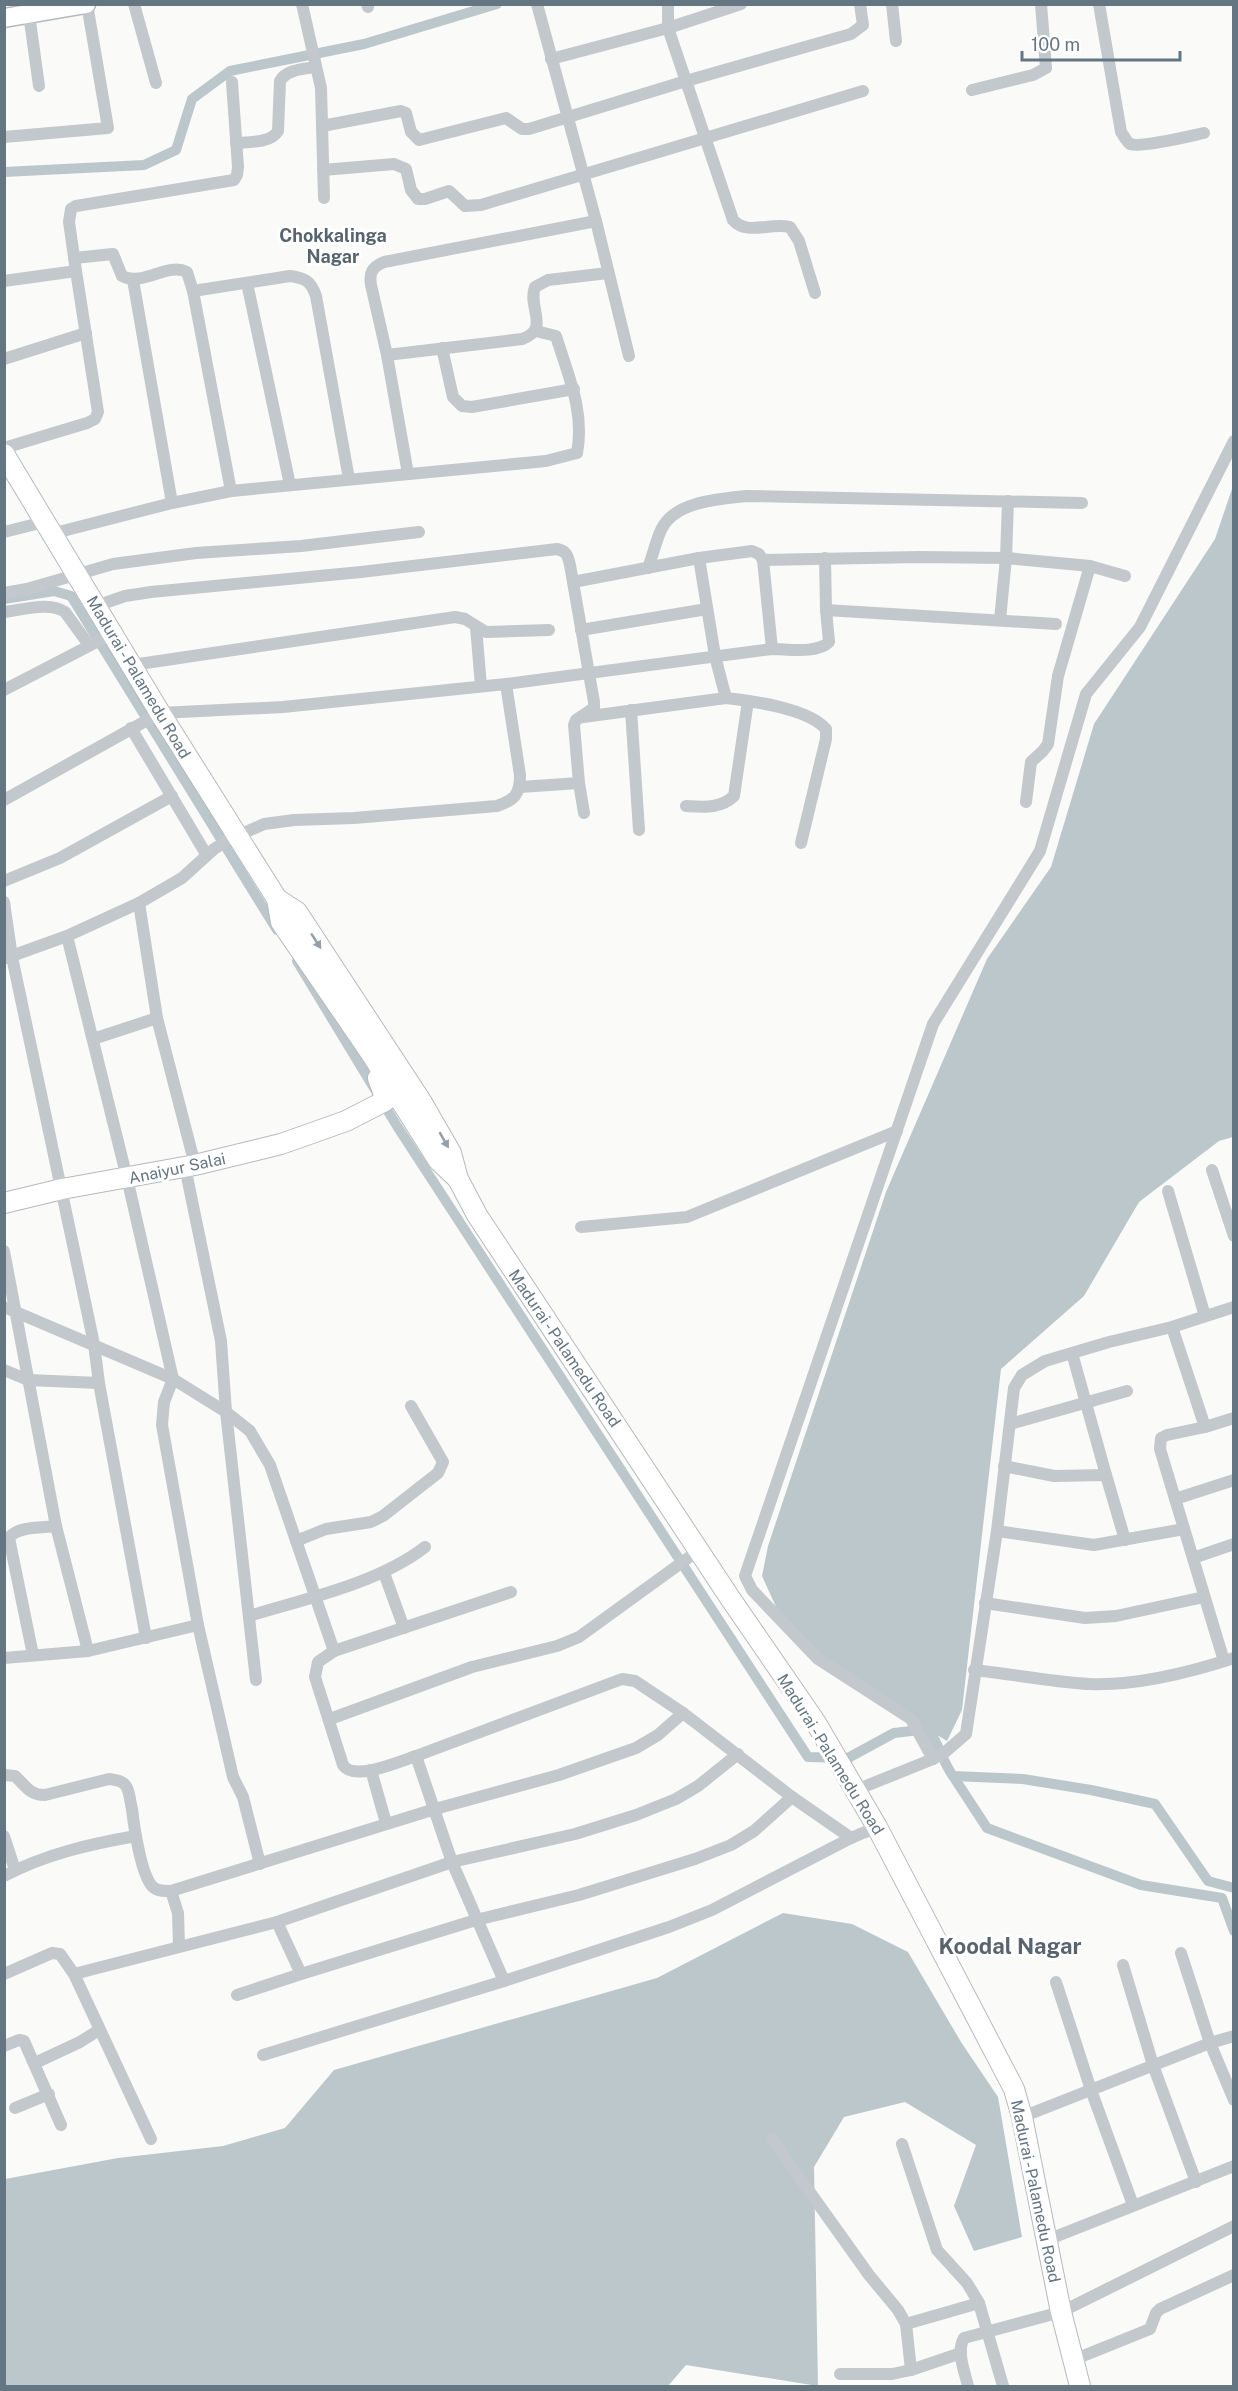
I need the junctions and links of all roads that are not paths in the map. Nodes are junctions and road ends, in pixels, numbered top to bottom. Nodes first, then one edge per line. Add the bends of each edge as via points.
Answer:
1 (87, 4) edge
2 (134, 4) edge
3 (302, 4) edge
4 (537, 4) edge
5 (668, 4) edge
6 (741, 4) edge
7 (860, 4) edge
8 (892, 4) edge
9 (1041, 4) edge
10 (1099, 4) edge
11 (29, 14) junction
12 (4, 18) edge
13 (668, 28) junction
14 (896, 41) dead end
15 (314, 58) junction
16 (551, 59) junction
17 (686, 81) junction
18 (232, 82) dead end
19 (156, 83) dead end
20 (39, 86) dead end
21 (972, 90) dead end
22 (864, 91) dead end
23 (567, 117) junction
24 (322, 126) junction
25 (1204, 133) dead end
26 (4, 137) edge
27 (704, 138) junction
28 (236, 143) junction
29 (323, 170) junction
30 (582, 174) junction
31 (324, 198) dead end
32 (596, 221) junction
33 (75, 265) junction
34 (608, 273) junction
35 (4, 280) edge
36 (133, 280) junction
37 (247, 283) junction
38 (193, 291) junction
39 (815, 293) dead end
40 (536, 331) junction
41 (86, 333) junction
42 (442, 348) junction
43 (387, 355) junction
44 (629, 356) dead end
45 (4, 359) edge
46 (574, 389) junction
47 (1233, 441) edge
48 (4, 448) edge
49 (8, 465) edge
50 (408, 474) junction
51 (349, 478) junction
52 (290, 484) junction
53 (231, 491) junction
54 (1008, 501) junction
55 (172, 503) junction
56 (1082, 503) dead end
57 (48, 528) junction
58 (4, 532) edge
59 (419, 532) dead end
60 (699, 558) junction
61 (825, 558) junction
62 (1006, 558) junction
63 (763, 560) junction
64 (1090, 566) junction
65 (648, 568) junction
66 (77, 575) junction
67 (1125, 576) dead end
68 (573, 582) junction
69 (4, 592) edge
70 (96, 606) junction
71 (707, 609) junction
72 (826, 610) junction
73 (4, 612) edge
74 (1000, 621) junction
75 (1056, 624) dead end
76 (476, 627) junction
77 (549, 630) dead end
78 (581, 630) junction
79 (111, 634) junction
80 (90, 645) junction
81 (772, 649) junction
82 (715, 656) junction
83 (132, 665) junction
84 (587, 672) junction
85 (506, 684) junction
86 (482, 686) junction
87 (4, 690) edge
88 (726, 698) junction
89 (748, 701) junction
90 (631, 711) junction
91 (160, 713) junction
92 (580, 717) junction
93 (131, 728) junction
94 (579, 783) junction
95 (520, 787) junction
96 (172, 796) junction
97 (4, 800) edge
98 (1026, 802) dead end
99 (686, 806) dead end
100 (584, 813) dead end
101 (639, 830) dead end
102 (232, 838) junction
103 (801, 843) dead end
104 (210, 851) junction
105 (4, 881) edge
106 (4, 902) edge
107 (139, 903) junction
108 (67, 936) junction
109 (8, 958) edge
110 (352, 1010) junction
111 (158, 1018) junction
112 (93, 1039) junction
113 (421, 1101) joint
114 (391, 1103) junction
115 (897, 1131) junction
116 (190, 1166) junction
117 (1212, 1170) dead end
118 (127, 1178) junction
119 (458, 1179) junction
120 (62, 1189) junction
121 (1168, 1191) dead end
122 (4, 1203) edge
123 (581, 1227) dead end
124 (1233, 1236) edge
125 (4, 1251) edge
126 (4, 1307) edge
127 (1233, 1310) edge
128 (17, 1313) junction
129 (1205, 1316) junction
130 (1172, 1327) junction
131 (94, 1344) junction
132 (1072, 1353) junction
133 (4, 1370) edge
134 (28, 1380) junction
135 (173, 1380) junction
136 (99, 1383) junction
137 (1127, 1391) dead end
138 (1084, 1403) junction
139 (411, 1406) dead end
140 (226, 1412) junction
141 (1233, 1418) edge
142 (1010, 1424) junction
143 (1205, 1427) junction
144 (1004, 1466) junction
145 (1106, 1475) junction
146 (1233, 1480) edge
147 (1175, 1499) junction
148 (56, 1526) junction
149 (1184, 1529) junction
150 (997, 1531) junction
151 (1125, 1540) junction
152 (296, 1541) junction
153 (1233, 1544) edge
154 (425, 1547) dead end
155 (699, 1550) junction
156 (1193, 1558) junction
157 (384, 1572) junction
158 (511, 1592) dead end
159 (315, 1596) junction
160 (1204, 1597) junction
161 (985, 1603) junction
162 (249, 1616) junction
163 (198, 1624) junction
164 (404, 1628) junction
165 (146, 1638) junction
166 (88, 1651) junction
167 (334, 1651) junction
168 (33, 1655) junction
169 (4, 1658) edge
170 (1228, 1660) edge
171 (974, 1670) junction
172 (256, 1680) dead end
173 (683, 1713) junction
174 (330, 1719) junction
175 (738, 1754) junction
176 (416, 1756) junction
177 (938, 1756) junction
178 (371, 1770) junction
179 (4, 1775) edge
180 (853, 1785) junction
181 (792, 1797) junction
182 (435, 1809) junction
183 (386, 1823) junction
184 (878, 1827) junction
185 (4, 1836) edge
186 (136, 1836) junction
187 (851, 1838) junction
188 (452, 1862) junction
189 (260, 1864) junction
190 (10, 1873) edge
191 (171, 1891) junction
192 (476, 1920) junction
193 (277, 1922) junction
194 (179, 1946) junction
195 (1181, 1953) dead end
196 (1123, 1965) dead end
197 (4, 1974) edge
198 (74, 1974) junction
199 (301, 1974) junction
200 (504, 1981) junction
201 (1056, 1982) dead end
202 (237, 1995) dead end
203 (99, 2030) junction
204 (1233, 2036) edge
205 (1209, 2043) junction
206 (4, 2046) edge
207 (262, 2055) dead end
208 (35, 2063) junction
209 (1153, 2065) junction
210 (1091, 2090) junction
211 (48, 2094) junction
212 (1233, 2100) edge
213 (15, 2109) dead end
214 (1022, 2116) junction
215 (61, 2125) dead end
216 (151, 2139) dead end
217 (772, 2139) dead end
218 (902, 2144) dead end
219 (1233, 2166) edge
220 (1196, 2182) junction
221 (1133, 2205) junction
222 (1233, 2226) edge
223 (1047, 2240) junction
224 (1233, 2275) edge
225 (979, 2303) junction
226 (1061, 2312) junction
227 (906, 2324) junction
228 (987, 2331) junction
229 (961, 2353) junction
230 (1073, 2360) junction
231 (911, 2370) junction
232 (840, 2374) dead end
233 (968, 2386) edge
234 (1003, 2386) edge
235 (1080, 2386) edge

1 - 11 main road
1 - 26 street via 108,128
2 - 19 street
3 - 15 street
4 - 16 street
5 - 13 street
6 - 13 street
7 - 17 street via 863,25 851,34
8 - 14 street
9 - 21 street via 1046,68 1040,73
10 - 25 street via 1121,132 1129,143 1141,145
11 - 12 main road
11 - 20 street
13 - 16 street
13 - 17 street
15 - 24 street via 321,88
15 - 28 street via 280,81 275,135
16 - 23 street
17 - 23 street
17 - 27 street
18 - 28 street
22 - 27 street
23 - 24 street via 529,129 522,129 506,118 419,140 411,132 406,113 401,111
23 - 30 street
24 - 29 street
27 - 30 street
27 - 39 street via 733,220 745,229 790,227 799,241
28 - 33 street via 238,167 234,180 71,209
29 - 30 street via 394,164 406,169 411,190 418,199 449,192 460,203 471,206
29 - 31 street
30 - 32 street
32 - 34 street
32 - 43 street via 375,266 369,276
33 - 35 street
33 - 36 street via 113,254 122,276
33 - 41 street
34 - 40 street via 548,280 534,287
34 - 44 street
36 - 38 street via 183,270
36 - 55 street
37 - 38 street
37 - 51 street via 290,276 303,278 312,285
37 - 52 street
38 - 53 street
40 - 42 street via 522,339
40 - 46 street via 556,336
41 - 45 street
41 - 48 street via 99,403 95,419
42 - 43 street
42 - 46 street via 453,397 462,406
43 - 50 street
46 - 50 street via 581,433 577,453 546,461
47 - 115 street via 1140,627 1086,694 1040,851 933,1024
49 - 57 main road, Madurai - Palamedu Road
50 - 51 street
51 - 52 street
52 - 53 street
53 - 55 street
54 - 56 street
54 - 62 street
54 - 65 street via 747,496 718,500 678,512 663,526
55 - 57 street
57 - 58 street
57 - 66 main road, Madurai - Palamedu Road
59 - 66 street via 196,553 113,564
60 - 63 street via 752,551
60 - 65 street
60 - 71 street
61 - 62 street
61 - 63 street
61 - 72 street
62 - 64 street
62 - 74 street
63 - 81 street
64 - 67 street
64 - 98 street via 1058,676 1048,744 1031,762
65 - 68 street
66 - 69 street
66 - 70 main road, Madurai - Palamedu Road
68 - 70 street via 568,555 557,549 151,592
68 - 78 street
70 - 79 main road, Madurai - Palamedu Road
71 - 78 street
71 - 82 street
72 - 74 street
72 - 81 street via 830,637 826,645 813,649
73 - 80 street via 60,608
74 - 75 street
76 - 77 street via 496,633
76 - 83 street via 465,619 447,618
76 - 86 street
78 - 84 street
79 - 80 street
79 - 83 main road, Madurai - Palamedu Road
80 - 87 street
81 - 82 street
82 - 84 street
82 - 88 street
83 - 91 main road, Madurai - Palamedu Road
84 - 85 street
84 - 92 street via 594,708
85 - 86 street
85 - 95 street
86 - 91 street via 283,707
88 - 89 street
88 - 90 street
89 - 99 street via 734,796 714,807
89 - 103 street via 812,717 826,729
90 - 92 street
90 - 101 street
91 - 93 street
91 - 102 main road, Madurai - Palamedu Road
92 - 94 street via 574,725
93 - 96 street
93 - 97 street
94 - 95 street
94 - 100 street
95 - 102 street via 517,797 497,806 279,821
96 - 104 street
96 - 105 street via 60,858
102 - 104 street
102 - 110 main road, Madurai - Palamedu Road via 277,899 280,922
104 - 107 street via 182,878
106 - 109 street
107 - 108 street
107 - 111 street
108 - 109 street
108 - 112 street
109 - 120 street
110 - 114 main road, Madurai - Palamedu Road
110 - 114 main road, Madurai - Palamedu Road
111 - 112 street
111 - 116 street
112 - 118 street
113 - 114 main road, Anaiyur Salai
113 -> 119 main road, Madurai - Palamedu Road via 451,1153
114 - 116 main road, Anaiyur Salai via 281,1144
114 - 119 main road, Madurai - Palamedu Road
115 - 123 street via 687,1217
115 - 177 street via 745,1576 752,1590 818,1659 911,1719
116 - 118 main road, Anaiyur Salai
116 - 140 street via 221,1341
117 - 124 street
118 - 120 main road, Anaiyur Salai
118 - 135 street
119 - 155 main road, Madurai - Palamedu Road via 477,1215
120 - 122 main road, Anaiyur Salai
120 - 131 street
121 - 129 street
125 - 128 street
126 - 128 street
127 - 129 street
128 - 131 street
128 - 134 street
129 - 130 street
130 - 132 street
130 - 143 street
131 - 135 street
131 - 136 street
132 - 138 street
132 - 142 street via 1045,1361 1022,1375 1014,1388
133 - 134 street
134 - 136 street
134 - 148 street
135 - 140 street
135 - 163 street via 164,1402 162,1425
136 - 165 street
137 - 138 street
138 - 142 street
138 - 145 street
139 - 152 street via 443,1462 438,1473 377,1519 326,1529
140 - 152 street via 250,1431 265,1455
140 - 162 street
141 - 143 street
142 - 144 street
143 - 147 street via 1161,1438 1160,1449
144 - 145 street via 1054,1476
144 - 150 street
145 - 151 street
146 - 147 street
147 - 149 street
148 - 166 street
148 - 168 street via 18,1531 9,1538
149 - 151 street
149 - 156 street
150 - 151 street via 1094,1545
150 - 161 street
152 - 159 street
153 - 156 street
154 - 157 street
155 - 174 street via 579,1637 472,1667
155 - 180 main road, Madurai - Palamedu Road
156 - 160 street
157 - 159 street
157 - 164 street
158 - 164 street
159 - 162 street
159 - 167 street
160 - 161 street via 1116,1616 1085,1618
160 - 170 street
161 - 171 street
162 - 172 street
163 - 165 street
163 - 189 street via 233,1776 243,1797
164 - 167 street
165 - 166 street
166 - 168 street
167 - 174 street via 322,1658 315,1670
168 - 169 street
170 - 171 street via 1127,1683 1089,1684
171 - 177 street via 966,1734
173 - 175 street
173 - 176 street via 635,1681 622,1679
173 - 182 street via 636,1748 559,1775
174 - 178 street via 346,1770
175 - 181 street
175 - 188 street via 698,1786 636,1815 574,1834
176 - 178 street
176 - 182 street
177 - 180 street
178 - 183 street
179 - 186 street via 15,1776 36,1795 120,1780 129,1796
180 - 184 main road, Madurai - Palamedu Road
181 - 187 street
181 - 192 street via 754,1831 731,1845 579,1895
182 - 183 street
182 - 188 street
183 - 189 street
184 - 187 street
184 - 214 main road, Madurai - Palamedu Road via 1014,2089
185 - 190 street
186 - 190 street via 82,1846
186 - 191 street via 147,1879 159,1890
187 - 200 street via 669,1928
188 - 192 street
188 - 193 street
189 - 191 street
191 - 194 street via 178,1913
192 - 199 street
192 - 200 street
193 - 194 street
193 - 199 street
194 - 198 street
195 - 205 street
196 - 209 street
197 - 198 street via 60,1953
198 - 203 street
199 - 202 street
200 - 207 street
201 - 210 street
203 - 208 street
203 - 216 street
204 - 205 street
205 - 209 street
205 - 212 street
206 - 208 street via 24,2041
208 - 211 street
209 - 210 street
209 - 220 street
210 - 214 street
210 - 221 street
211 - 213 street
211 - 215 street
214 - 223 main road, Madurai - Palamedu Road
217 - 227 street
218 - 225 street via 937,2250 967,2283
219 - 220 street
220 - 221 street
221 - 223 street
222 - 226 street
223 - 226 main road, Madurai - Palamedu Road
224 - 230 street via 1160,2309 1150,2329
225 - 227 street
225 - 228 street
226 - 228 street
226 - 230 main road, Madurai - Palamedu Road
227 - 231 street
228 - 229 street via 964,2338
228 - 234 street
229 - 231 street
229 - 233 street
230 - 235 main road, Madurai - Palamedu Road
231 - 232 street

